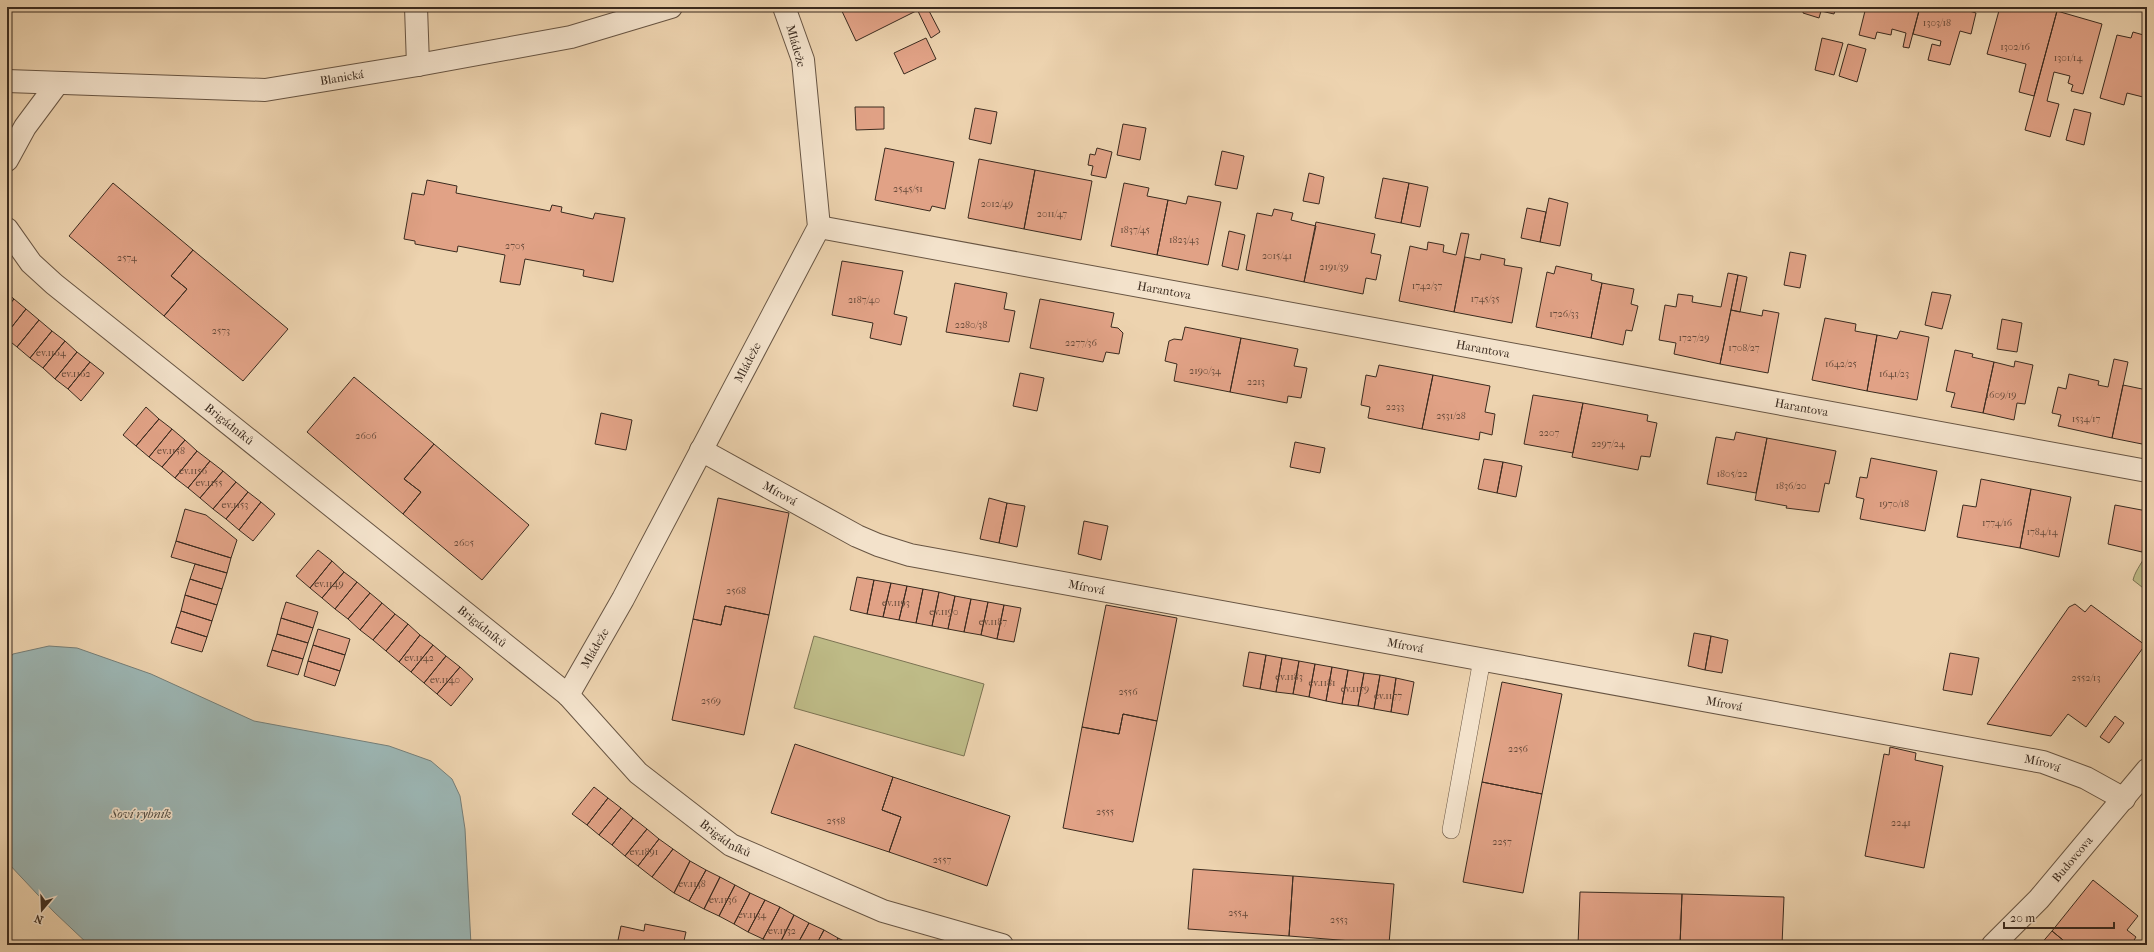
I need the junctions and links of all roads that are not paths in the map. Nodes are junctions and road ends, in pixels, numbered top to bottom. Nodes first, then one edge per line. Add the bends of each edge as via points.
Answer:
1 (416, 7) edge
2 (671, 7) edge
3 (784, 7) edge
4 (418, 65) junction
5 (7, 81) edge
6 (57, 84) junction
7 (7, 160) edge
8 (819, 227) junction
9 (7, 229) edge
10 (701, 450) junction
11 (2147, 471) edge
12 (1482, 659) junction
13 (568, 694) junction
14 (2147, 770) edge
15 (2124, 799) junction
16 (1451, 830) dead end
17 (1002, 945) edge
18 (1993, 945) edge

1 - 4 street
2 - 4 street, Blanická via 571,37
3 - 8 street, Mládeže via 803,60
4 - 6 street, Blanická via 265,90
5 - 6 street, Blanická
6 - 7 street via 25,127
8 - 10 street, Mládeže
8 - 11 street, Harantova
9 - 13 street, Brigádníků via 31,263 54,284
10 - 12 street, Mírová via 857,536 910,555
10 - 13 street, Mládeže via 623,599
12 - 15 street, Mírová via 2043,762 2086,778
12 - 16 lane
13 - 17 street, Brigádníků via 638,773 731,845 883,911
14 - 15 street, Budovcova
15 - 18 street, Budovcova via 2038,899

